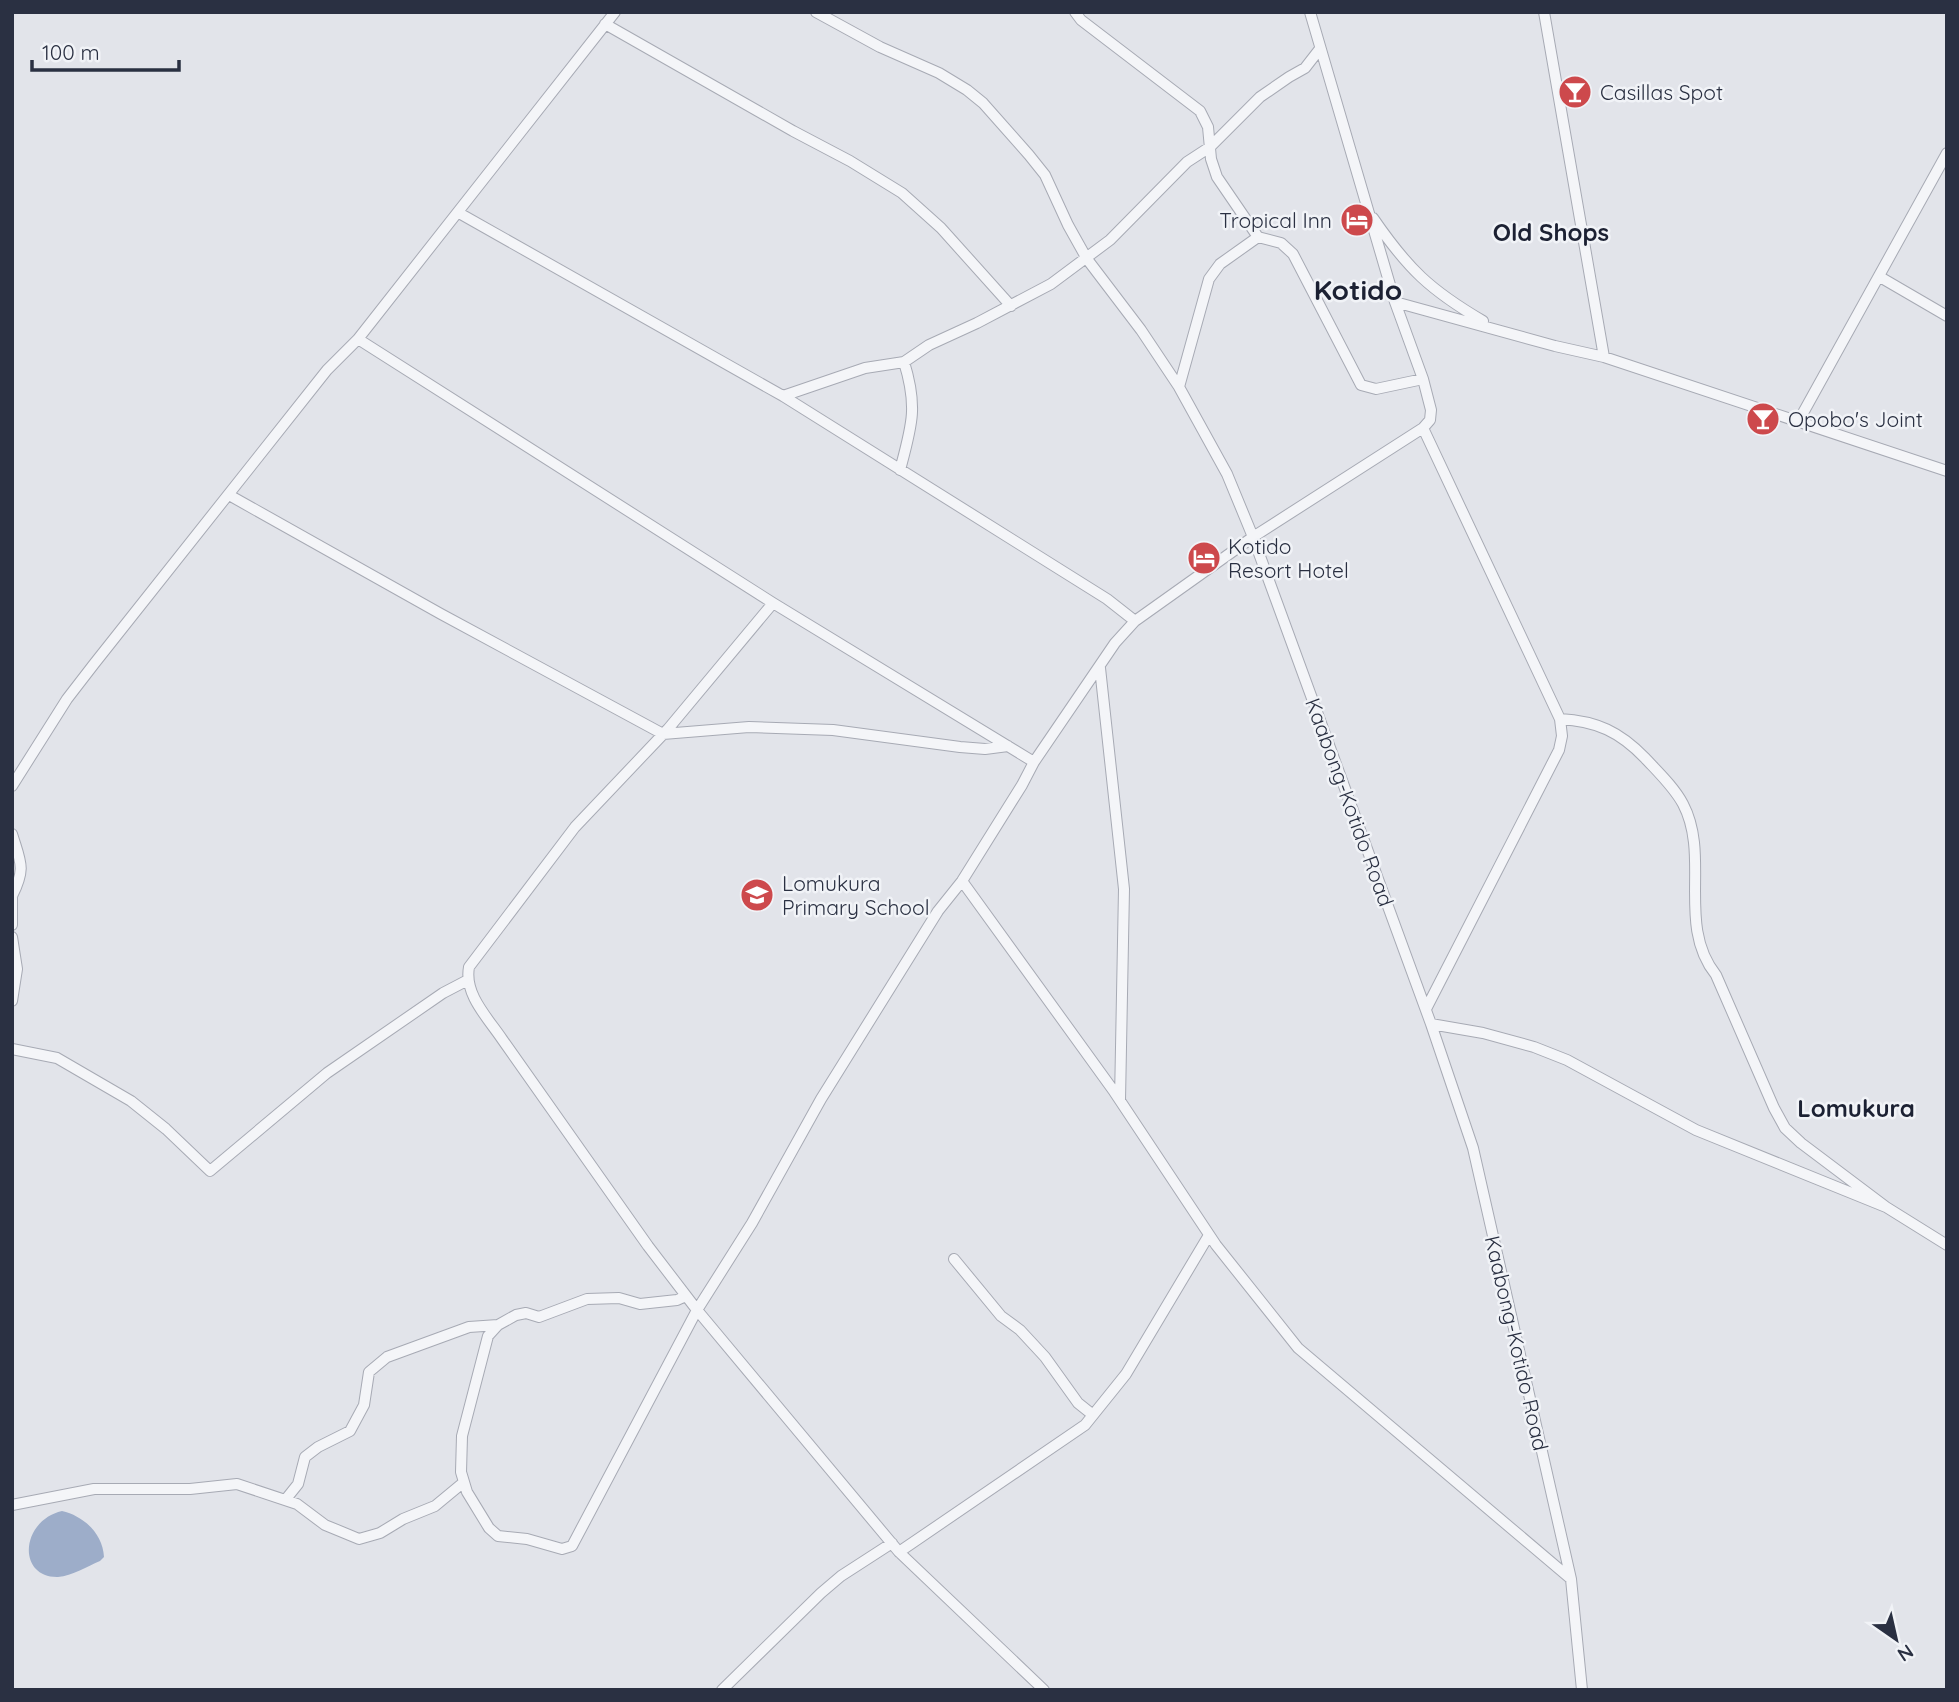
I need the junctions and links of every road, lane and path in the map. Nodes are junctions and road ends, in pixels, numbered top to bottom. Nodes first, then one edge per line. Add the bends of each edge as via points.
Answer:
1 (615, 12) edge
2 (816, 12) edge
3 (1074, 12) edge
4 (1310, 12) edge
5 (1544, 12) edge
6 (605, 24) junction
7 (1319, 50) junction
8 (1210, 147) junction
9 (1947, 153) edge
10 (1367, 209) junction
11 (459, 213) junction
12 (1258, 237) junction
13 (1087, 259) junction
14 (1880, 277) junction
15 (1395, 302) junction
16 (1011, 306) junction
17 (1947, 316) edge
18 (1496, 329) junction
19 (358, 339) junction
20 (1604, 358) junction
21 (904, 362) junction
22 (1423, 379) junction
23 (1179, 387) junction
24 (783, 396) junction
25 (1798, 422) junction
26 (1423, 428) junction
27 (900, 470) junction
28 (1947, 471) edge
29 (229, 495) junction
30 (1253, 537) junction
31 (773, 603) junction
32 (1135, 621) junction
33 (1100, 668) junction
34 (1560, 719) junction
35 (663, 734) junction
36 (1008, 746) junction
37 (1034, 762) junction
38 (12, 786) edge
39 (12, 834) edge
40 (961, 881) junction
41 (12, 897) edge
42 (12, 925) edge
43 (12, 937) edge
44 (466, 981) junction
45 (12, 1000) edge
46 (1426, 1009) junction
47 (1431, 1024) junction
48 (12, 1049) edge
49 (1119, 1101) junction
50 (1886, 1207) junction
51 (1209, 1235) junction
52 (1947, 1245) edge
53 (954, 1259) dead end
54 (686, 1296) junction
55 (697, 1310) junction
56 (498, 1325) junction
57 (1093, 1415) junction
58 (464, 1482) junction
59 (286, 1499) junction
60 (12, 1505) edge
61 (892, 1543) junction
62 (899, 1552) junction
63 (1570, 1579) junction
64 (727, 1688) edge
65 (1044, 1690) edge
66 (1582, 1690) edge

1 - 6 street
2 - 13 street, Kaabong-Kotido Road via 939,73 983,103 1045,175
3 - 8 street via 1200,111
4 - 7 street
5 - 20 street
6 - 11 street
6 - 16 street via 902,193 941,228
7 - 8 street via 1305,68 1260,97
7 - 10 street
8 - 12 street via 1217,177
8 - 13 street via 1187,162
9 - 14 street
10 - 15 street
10 - 18 street via 1421,279
11 - 19 street
11 - 24 street
12 - 22 street via 1281,243 1293,254 1364,387 1376,389
12 - 23 street via 1220,264 1209,279
13 - 16 street
13 - 23 street, Kaabong-Kotido Road
14 - 17 street
14 - 25 street
15 - 18 street
15 - 22 street
16 - 21 street
18 - 20 street
19 - 29 street via 327,370
19 - 31 street
20 - 25 street
21 - 24 street via 865,368
21 - 27 street via 913,408
22 - 26 street via 1431,410
23 - 30 street, Kaabong-Kotido Road via 1227,474
24 - 27 street
25 - 28 street
26 - 30 street
26 - 34 street
27 - 32 street
29 - 35 street
29 - 38 street via 67,699
30 - 32 street
30 - 46 street, Kaabong-Kotido Road
31 - 35 street
31 - 36 street
32 - 33 street
33 - 37 street
33 - 49 street via 1124,889
34 - 46 street via 1559,750
34 - 50 street via 1585,720 1612,730 1639,751 1683,803 1692,831 1698,942 1774,1108 1785,1128 1801,1143
35 - 36 street via 749,727 834,730 985,749
35 - 44 street via 575,827 469,967
36 - 37 street
37 - 40 street
39 - 41 street via 22,872
40 - 49 street
40 - 55 street via 870,1017
41 - 42 street
43 - 45 street via 17,969
44 - 48 street via 335,1066 210,1171 131,1101 57,1058
44 - 54 street via 502,1039
46 - 47 street, Kaabong-Kotido Road
47 - 50 street via 1483,1032 1567,1060 1696,1130
47 - 63 street, Kaabong-Kotido Road via 1473,1148
49 - 51 street
50 - 52 street
51 - 57 street via 1126,1374
51 - 63 street via 1298,1348
53 - 57 street
54 - 55 street
54 - 56 street via 640,1304 619,1298 587,1299 539,1317 516,1315
55 - 58 street via 572,1546 562,1549 494,1533
55 - 61 street
56 - 58 street via 485,1344 464,1429
56 - 59 street via 469,1327 378,1363 369,1371 364,1405 350,1431 305,1457 298,1484
57 - 62 street via 1085,1425
58 - 59 street via 435,1506 365,1539 326,1525
59 - 60 street via 237,1484 94,1489
61 - 62 street
61 - 64 street via 821,1593
62 - 65 street
63 - 66 street, Kaabong-Kotido Road

